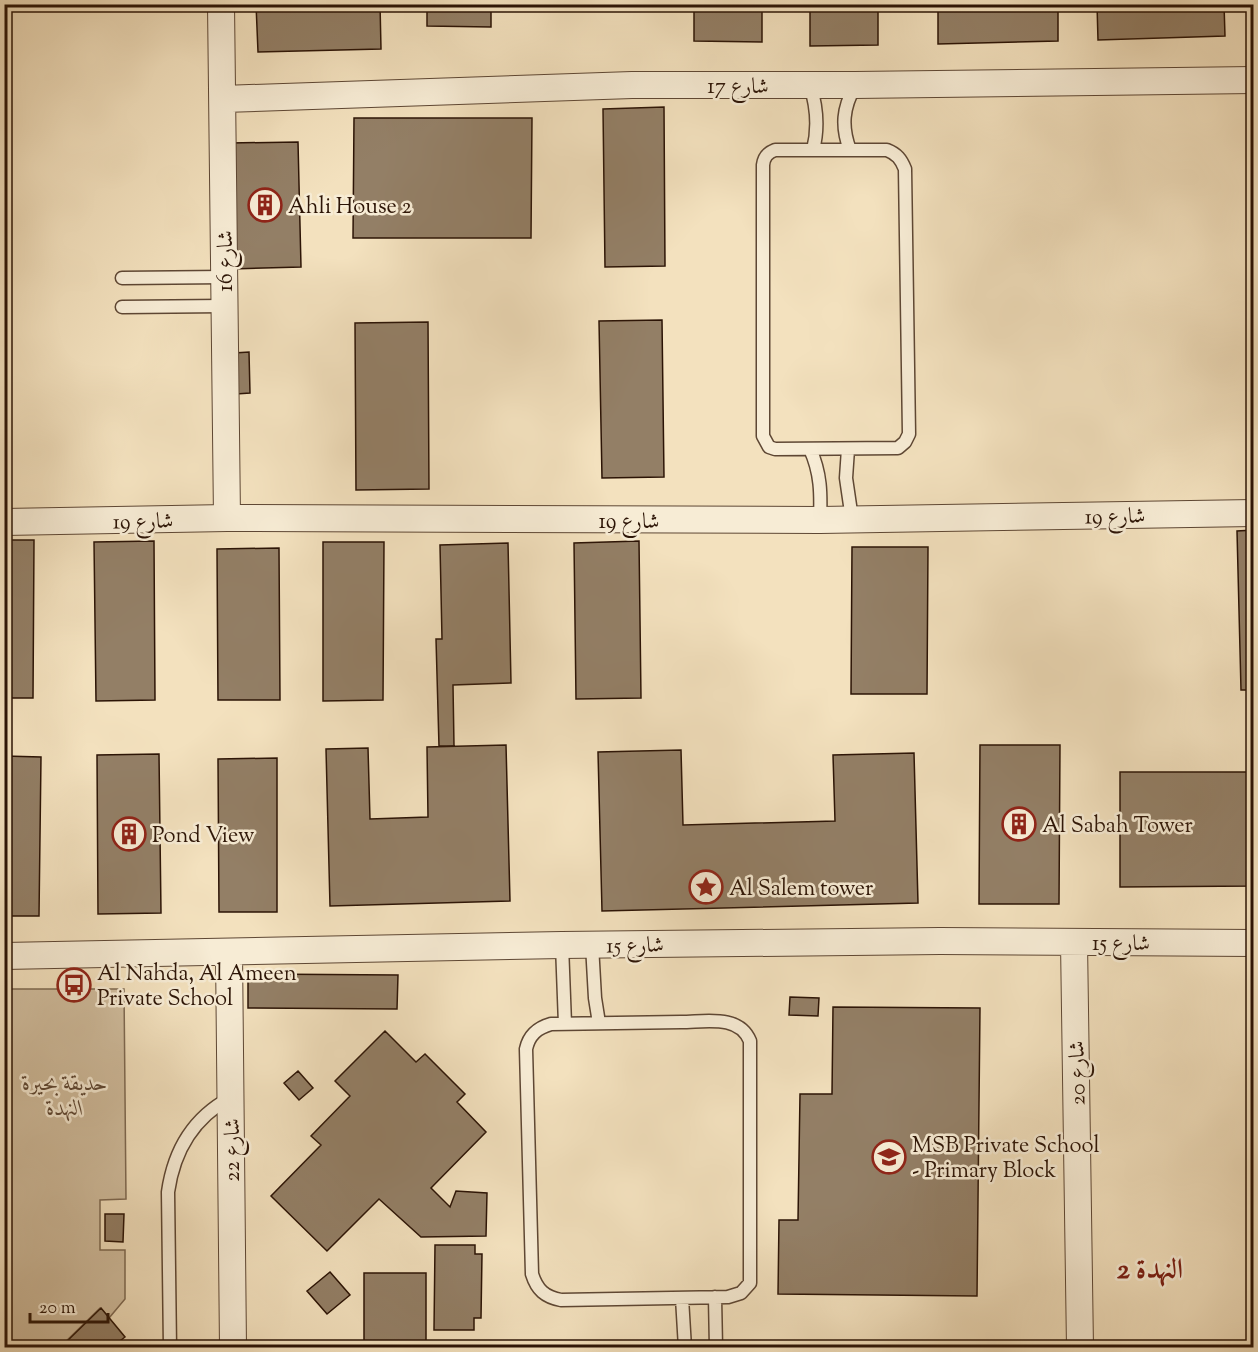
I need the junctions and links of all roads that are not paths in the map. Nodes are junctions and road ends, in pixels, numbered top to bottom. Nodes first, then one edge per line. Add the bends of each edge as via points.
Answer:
1 (221, 4) edge
2 (1254, 80) edge
3 (810, 85) junction
4 (855, 85) junction
5 (223, 99) junction
6 (813, 150) junction
7 (850, 150) junction
8 (225, 277) junction
9 (122, 278) dead end
10 (224, 306) junction
11 (122, 307) dead end
12 (848, 448) junction
13 (810, 449) junction
14 (1254, 513) edge
15 (227, 518) junction
16 (852, 519) junction
17 (820, 520) junction
18 (4, 522) edge
19 (1074, 942) junction
20 (1254, 943) edge
21 (562, 945) junction
22 (592, 945) junction
23 (229, 952) junction
24 (8, 954) edge
25 (599, 1023) junction
26 (565, 1024) junction
27 (230, 1098) junction
28 (715, 1297) junction
29 (682, 1298) junction
30 (170, 1347) edge
31 (233, 1347) edge
32 (685, 1347) edge
33 (716, 1347) edge
34 (1080, 1347) edge

1 - 5 street, شارع 16
2 - 4 street, شارع 17
3 - 4 street, شارع 17
3 - 5 street, شارع 17 via 632,84
3 - 6 lane via 818,118
4 - 7 lane via 843,117
5 - 8 street, شارع 16
6 - 7 lane
6 - 13 lane via 775,150 768,153 763,165 763,436 775,449
7 - 12 lane via 887,150 902,160 905,169 909,434 898,448
8 - 9 lane
8 - 10 street, شارع 16
10 - 11 lane
10 - 15 street, شارع 16
12 - 13 lane
12 - 16 lane via 846,478
13 - 17 lane via 821,479
14 - 16 street, شارع 19
15 - 17 street, شارع 19
15 - 18 street, شارع 19
16 - 17 street, شارع 19
19 - 20 street, شارع 15
19 - 22 street, شارع 15
19 - 34 street, شارع 20
21 - 22 street, شارع 15
21 - 23 street, شارع 15
21 - 26 lane
22 - 25 lane
23 - 24 street, شارع 15
23 - 27 street, شارع 22
25 - 26 lane
25 - 28 lane via 728,1022 736,1024 750,1041 751,1276 741,1293
26 - 29 lane via 537,1030 526,1050 535,1284 542,1293 561,1300
27 - 30 lane via 214,1107 191,1130 170,1175
27 - 31 street, شارع 22
28 - 29 lane
28 - 33 lane
29 - 32 lane

